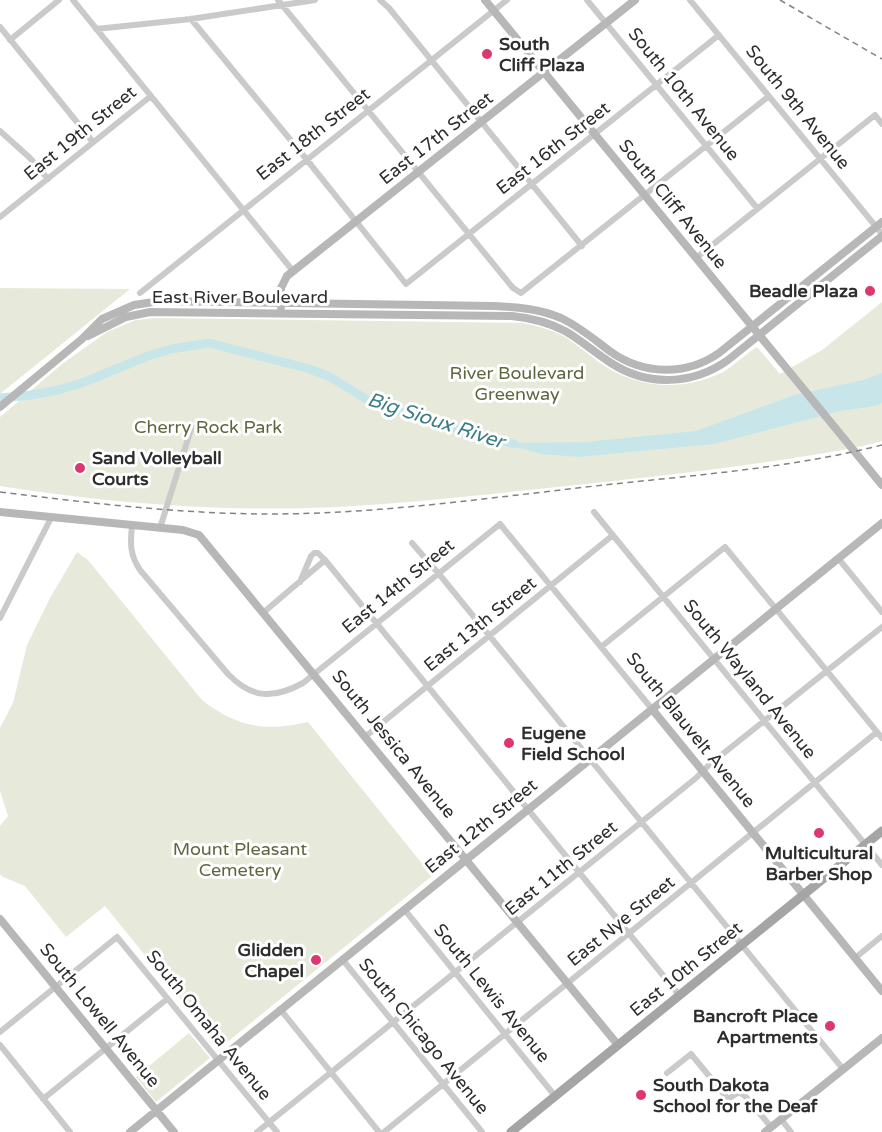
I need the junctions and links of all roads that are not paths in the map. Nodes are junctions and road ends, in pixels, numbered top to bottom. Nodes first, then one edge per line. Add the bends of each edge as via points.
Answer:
1 (59, 0) edge
2 (73, 0) edge
3 (315, 0) edge
4 (380, 0) edge
5 (484, 0) edge
6 (507, 0) edge
7 (587, 0) edge
8 (635, 0) edge
9 (690, 0) edge
10 (280, 2) edge
11 (494, 11) junction
12 (191, 19) junction
13 (606, 23) junction
14 (0, 27) edge
15 (96, 29) junction
16 (719, 35) junction
17 (10, 40) junction
18 (431, 62) junction
19 (544, 73) junction
20 (657, 85) junction
21 (151, 96) junction
22 (769, 96) junction
23 (369, 111) junction
24 (481, 123) junction
25 (882, 124) edge
26 (0, 131) edge
27 (595, 134) junction
28 (93, 142) junction
29 (707, 146) junction
30 (820, 158) junction
31 (307, 160) junction
32 (419, 172) junction
33 (48, 179) junction
34 (532, 185) junction
35 (645, 196) junction
36 (757, 208) junction
37 (244, 210) junction
38 (1, 215) edge
39 (357, 221) junction
40 (880, 229) edge
41 (469, 234) junction
42 (582, 246) junction
43 (696, 258) junction
44 (293, 271) junction
45 (806, 283) junction
46 (140, 293) dead end
47 (281, 302) junction
48 (740, 312) junction
49 (282, 314) junction
50 (752, 327) junction
51 (759, 335) junction
52 (82, 339) junction
53 (772, 350) junction
54 (710, 371) junction
55 (695, 377) junction
56 (0, 407) edge
57 (192, 426) dead end
58 (882, 485) edge
59 (0, 512) edge
60 (594, 512) dead end
61 (51, 518) junction
62 (882, 523) edge
63 (500, 524) joint
64 (132, 526) junction
65 (160, 528) junction
66 (613, 535) junction
67 (412, 543) dead end
68 (838, 558) junction
69 (325, 560) junction
70 (439, 574) junction
71 (300, 582) junction
72 (551, 585) junction
73 (663, 597) junction
74 (775, 608) junction
75 (264, 612) junction
76 (882, 612) edge
77 (0, 618) edge
78 (378, 624) junction
79 (882, 627) edge
80 (489, 635) junction
81 (601, 647) junction
82 (714, 658) junction
83 (827, 671) junction
84 (315, 674) junction
85 (428, 686) junction
86 (652, 709) junction
87 (765, 720) junction
88 (877, 732) junction
89 (366, 736) junction
90 (882, 738) edge
91 (590, 759) junction
92 (703, 771) junction
93 (815, 782) junction
94 (528, 809) junction
95 (641, 822) junction
96 (882, 831) edge
97 (753, 833) junction
98 (865, 844) junction
99 (467, 859) junction
100 (882, 865) edge
101 (580, 872) junction
102 (691, 884) junction
103 (804, 895) junction
104 (404, 909) junction
105 (0, 919) edge
106 (518, 922) junction
107 (629, 934) junction
108 (882, 936) edge
109 (742, 945) junction
110 (855, 958) junction
111 (342, 959) junction
112 (456, 972) junction
113 (567, 984) junction
114 (55, 986) junction
115 (882, 991) edge
116 (679, 995) junction
117 (168, 999) junction
118 (280, 1009) junction
119 (393, 1022) junction
120 (0, 1032) edge
121 (505, 1034) junction
122 (882, 1038) edge
123 (0, 1045) edge
124 (618, 1045) junction
125 (106, 1049) junction
126 (218, 1060) junction
127 (843, 1069) junction
128 (331, 1072) junction
129 (667, 1073) dead end
130 (443, 1083) junction
131 (555, 1096) junction
132 (43, 1099) junction
133 (156, 1111) junction
134 (781, 1119) junction
135 (269, 1122) junction
136 (768, 1130) edge
137 (70, 1132) edge
138 (130, 1132) edge
139 (174, 1132) edge
140 (257, 1132) edge
141 (277, 1132) edge
142 (379, 1132) edge
143 (384, 1132) edge
144 (482, 1132) edge
145 (510, 1132) edge
146 (791, 1132) edge

1 - 17 street
2 - 15 street
3 - 10 street
4 - 18 street
5 - 11 street, South Cliff Avenue
6 - 11 street, East 18th Street
7 - 13 street, South 10th Avenue
8 - 13 street, East 17th Street
9 - 16 street, South 9th Avenue
10 - 12 street
10 - 23 street
11 - 18 street, East 18th Street
11 - 19 street, South Cliff Avenue
12 - 15 street
12 - 31 street
13 - 19 street, East 17th Street
13 - 20 street, South 10th Avenue
14 - 17 street
15 - 21 street
16 - 20 street, East 16th Street
16 - 22 street, South 9th Avenue
17 - 28 street
18 - 23 street, East 18th Street
18 - 24 street
19 - 24 street, East 17th Street
19 - 27 street, South Cliff Avenue
20 - 27 street, East 16th Street
20 - 29 street, South 10th Avenue
21 - 28 street, East 19th Street
21 - 37 street
22 - 29 street
22 - 30 street, South 9th Avenue
23 - 31 street, East 18th Street
23 - 32 street
24 - 32 street, East 17th Street
24 - 34 street
25 - 30 street via 874,115
26 - 33 street
27 - 34 street, East 16th Street
27 - 35 street, South Cliff Avenue
28 - 33 street, East 19th Street
29 - 35 street
29 - 36 street, South 10th Avenue
30 - 36 street
30 - 40 street, South 9th Avenue
31 - 37 street, East 18th Street
31 - 39 street
32 - 39 street, East 17th Street
32 - 41 street
33 - 38 street, East 19th Street
34 - 41 street, East 16th Street
34 - 42 street
35 - 42 street
35 - 43 street, South Cliff Avenue
36 - 43 street
37 - 44 street
37 - 46 street, East 18th Street
39 - 41 street, East 16th Street via 406,284
39 - 44 street, East 17th Street
40 - 45 street
40 - 51 street
41 - 42 street via 521,293
43 - 48 street, South Cliff Avenue
44 - 47 street, East 17th Street via 282,284
45 - 48 street via 758,316
45 - 50 street
45 - 51 street via 799,295 765,322
47 - 49 street, East 17th Street
47 - 50 street, East River Boulevard via 532,309 572,324 626,361 662,370 705,361
47 - 52 street, East River Boulevard via 142,303 108,315
48 - 50 street, South Cliff Avenue
49 - 52 street, East River Boulevard via 142,313 118,320
49 - 55 street, East River Boulevard via 525,318 567,332 631,374 661,380
50 - 51 street, South Cliff Avenue
50 - 55 street via 747,340
51 - 53 street, South Cliff Avenue
51 - 54 street, East River Boulevard
52 - 56 street
53 - 54 street via 757,344 722,370
53 - 58 street, South Cliff Avenue
54 - 55 street, East River Boulevard
57 - 65 street
59 - 61 street
60 - 66 street, South Wayland Avenue
61 - 64 street
61 - 77 street
62 - 68 street, East 12th Street
63 - 70 street, East 14th Street
63 - 72 street, South Blauvelt Avenue
64 - 65 street
64 - 84 street, East 14th Street via 129,545 134,561 235,681 266,695 290,690
65 - 75 street, South Jessica Avenue via 195,532
66 - 72 street, East 13th Street
66 - 73 street, South Wayland Avenue
67 - 70 street
68 - 74 street, East 12th Street
68 - 76 street
69 - 71 street
69 - 71 street via 318,553 311,556
69 - 78 street
70 - 78 street, East 14th Street
70 - 80 street
71 - 75 street
72 - 80 street, East 13th Street
72 - 81 street, South Blauvelt Avenue
73 - 74 street via 725,547
73 - 81 street
73 - 82 street, South Wayland Avenue
74 - 82 street, East 12th Street
74 - 83 street
75 - 84 street, South Jessica Avenue
78 - 84 street, East 14th Street
78 - 85 street
79 - 83 street, East 11th Street
80 - 85 street, East 13th Street
80 - 91 street
81 - 86 street, South Blauvelt Avenue
82 - 86 street, East 12th Street
82 - 87 street, South Wayland Avenue
83 - 87 street, East 11th Street
83 - 88 street
84 - 89 street, South Jessica Avenue
85 - 89 street, East 13th Street
85 - 94 street
86 - 91 street, East 12th Street
86 - 92 street, South Blauvelt Avenue
87 - 92 street, East 11th Street
87 - 93 street, South Wayland Avenue
88 - 90 street
88 - 93 street, East Nye Street
89 - 99 street, South Jessica Avenue
91 - 94 street, East 12th Street
91 - 95 street
92 - 95 street, East 11th Street
92 - 97 street, South Blauvelt Avenue
93 - 97 street, East Nye Street
93 - 98 street, South Wayland Avenue
94 - 99 street, East 12th Street
94 - 101 street
95 - 101 street, East 11th Street
95 - 102 street
96 - 98 main road, East 10th Street
97 - 102 street, East Nye Street
97 - 103 street, South Blauvelt Avenue
98 - 100 street, South Wayland Avenue
98 - 103 main road, East 10th Street
99 - 104 street, East 12th Street
99 - 106 street, South Jessica Avenue
101 - 106 street, East 11th Street
101 - 107 street
102 - 107 street, East Nye Street
102 - 109 street
103 - 109 main road, East 10th Street
103 - 110 street, South Blauvelt Avenue
104 - 111 street, East 12th Street
104 - 112 street, South Lewis Avenue
105 - 114 street, South Lowell Avenue
106 - 112 street, East 11th Street
106 - 113 street, South Jessica Avenue
107 - 113 street, East Nye Street
107 - 116 street
108 - 110 street
109 - 116 main road, East 10th Street
109 - 127 street
110 - 115 street, South Blauvelt Avenue
111 - 118 street, East 12th Street
111 - 119 street, South Chicago Avenue
112 - 119 street, East 11th Street
112 - 121 street, South Lewis Avenue
113 - 121 street, East Nye Street
113 - 124 street, South Jessica Avenue
114 - 117 street, South Omaha Avenue via 117,937
114 - 120 street
114 - 125 street, South Lowell Avenue
116 - 124 main road, East 10th Street
117 - 125 street
117 - 126 street, South Omaha Avenue
118 - 126 street, East 12th Street
118 - 128 street
119 - 128 street, East 11th Street
119 - 130 street, South Chicago Avenue
121 - 130 street, East Nye Street
121 - 131 street, South Lewis Avenue
122 - 127 street
123 - 132 street
124 - 131 main road, East 10th Street
125 - 132 street
125 - 133 street, South Lowell Avenue
126 - 133 street, East 12th Street
126 - 135 street, South Omaha Avenue
127 - 134 street
128 - 135 street, East 11th Street
128 - 142 street
129 - 136 street via 691,1054 728,1099 740,1092 745,1096
130 - 143 street, East Nye Street
130 - 144 street, South Chicago Avenue
131 - 145 main road, East 10th Street
132 - 137 street
133 - 138 street, East 12th Street
133 - 139 street, South Lowell Avenue
134 - 136 street
134 - 146 street
135 - 140 street, East 11th Street
135 - 141 street, South Omaha Avenue

